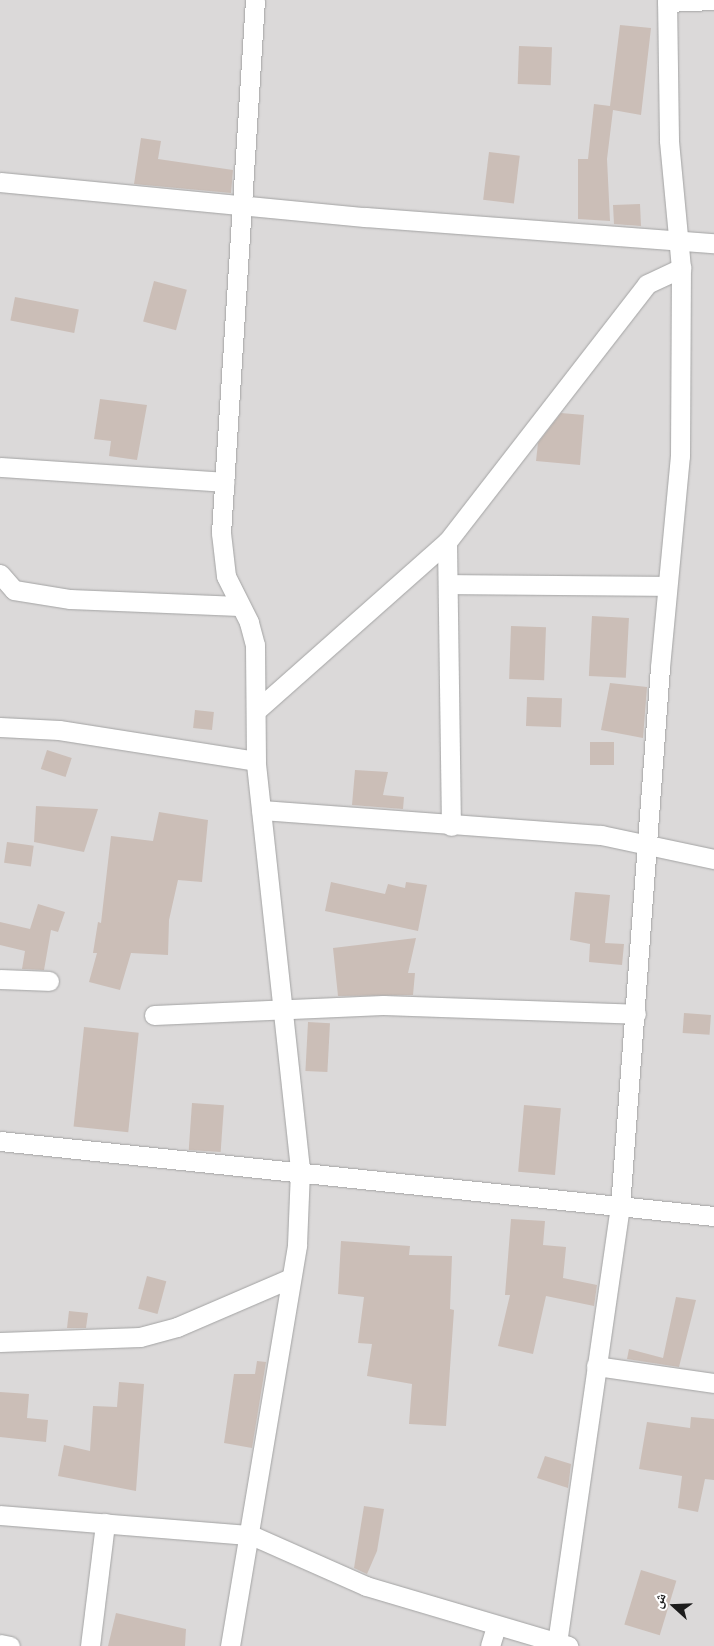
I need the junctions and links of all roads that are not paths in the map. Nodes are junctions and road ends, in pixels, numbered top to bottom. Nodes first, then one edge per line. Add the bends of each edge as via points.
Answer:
1 (255, 0) edge
2 (713, 0) edge
3 (667, 1) edge
4 (0, 182) edge
5 (244, 204) junction
6 (679, 242) junction
7 (714, 244) edge
8 (681, 268) junction
9 (0, 467) edge
10 (225, 482) junction
11 (447, 542) junction
12 (0, 574) edge
13 (448, 584) junction
14 (667, 586) junction
15 (239, 606) junction
16 (258, 709) junction
17 (0, 727) edge
18 (256, 761) junction
19 (261, 810) junction
20 (451, 826) junction
21 (650, 843) junction
22 (714, 859) edge
23 (0, 979) edge
24 (48, 981) dead end
25 (281, 1008) junction
26 (636, 1014) junction
27 (154, 1015) dead end
28 (0, 1141) edge
29 (300, 1169) junction
30 (620, 1206) junction
31 (714, 1216) edge
32 (291, 1278) junction
33 (0, 1342) edge
34 (596, 1366) junction
35 (714, 1383) edge
36 (0, 1515) edge
37 (105, 1522) junction
38 (251, 1535) junction
39 (496, 1626) junction
40 (0, 1644) edge
41 (563, 1644) edge
42 (10, 1646) edge
43 (90, 1646) edge
44 (230, 1646) edge
45 (490, 1646) edge

1 - 5 street
2 - 3 street
3 - 6 street via 669,140
4 - 5 street
5 - 6 street
5 - 10 street
6 - 7 street
6 - 8 street
8 - 11 street via 647,284
8 - 14 street via 680,456
9 - 10 street
10 - 15 street via 221,533 226,576
11 - 13 street
11 - 16 street
12 - 15 street via 14,590 70,600
13 - 14 street
13 - 20 street
14 - 21 street
15 - 16 street via 255,645
16 - 18 street
17 - 18 street via 59,730
18 - 19 street
19 - 20 street
19 - 25 street
20 - 21 street via 601,835
21 - 22 street
21 - 26 street
23 - 24 street
25 - 26 street via 490,1006
25 - 27 street
25 - 29 street
26 - 30 street
28 - 29 street
29 - 30 street
29 - 32 street
30 - 31 street
30 - 34 street
32 - 33 street via 177,1326 140,1337
32 - 38 street
34 - 35 street
34 - 41 street
36 - 37 street
37 - 38 street
37 - 43 street
38 - 39 street via 366,1586
38 - 44 street
39 - 41 street
39 - 45 street
40 - 42 street

